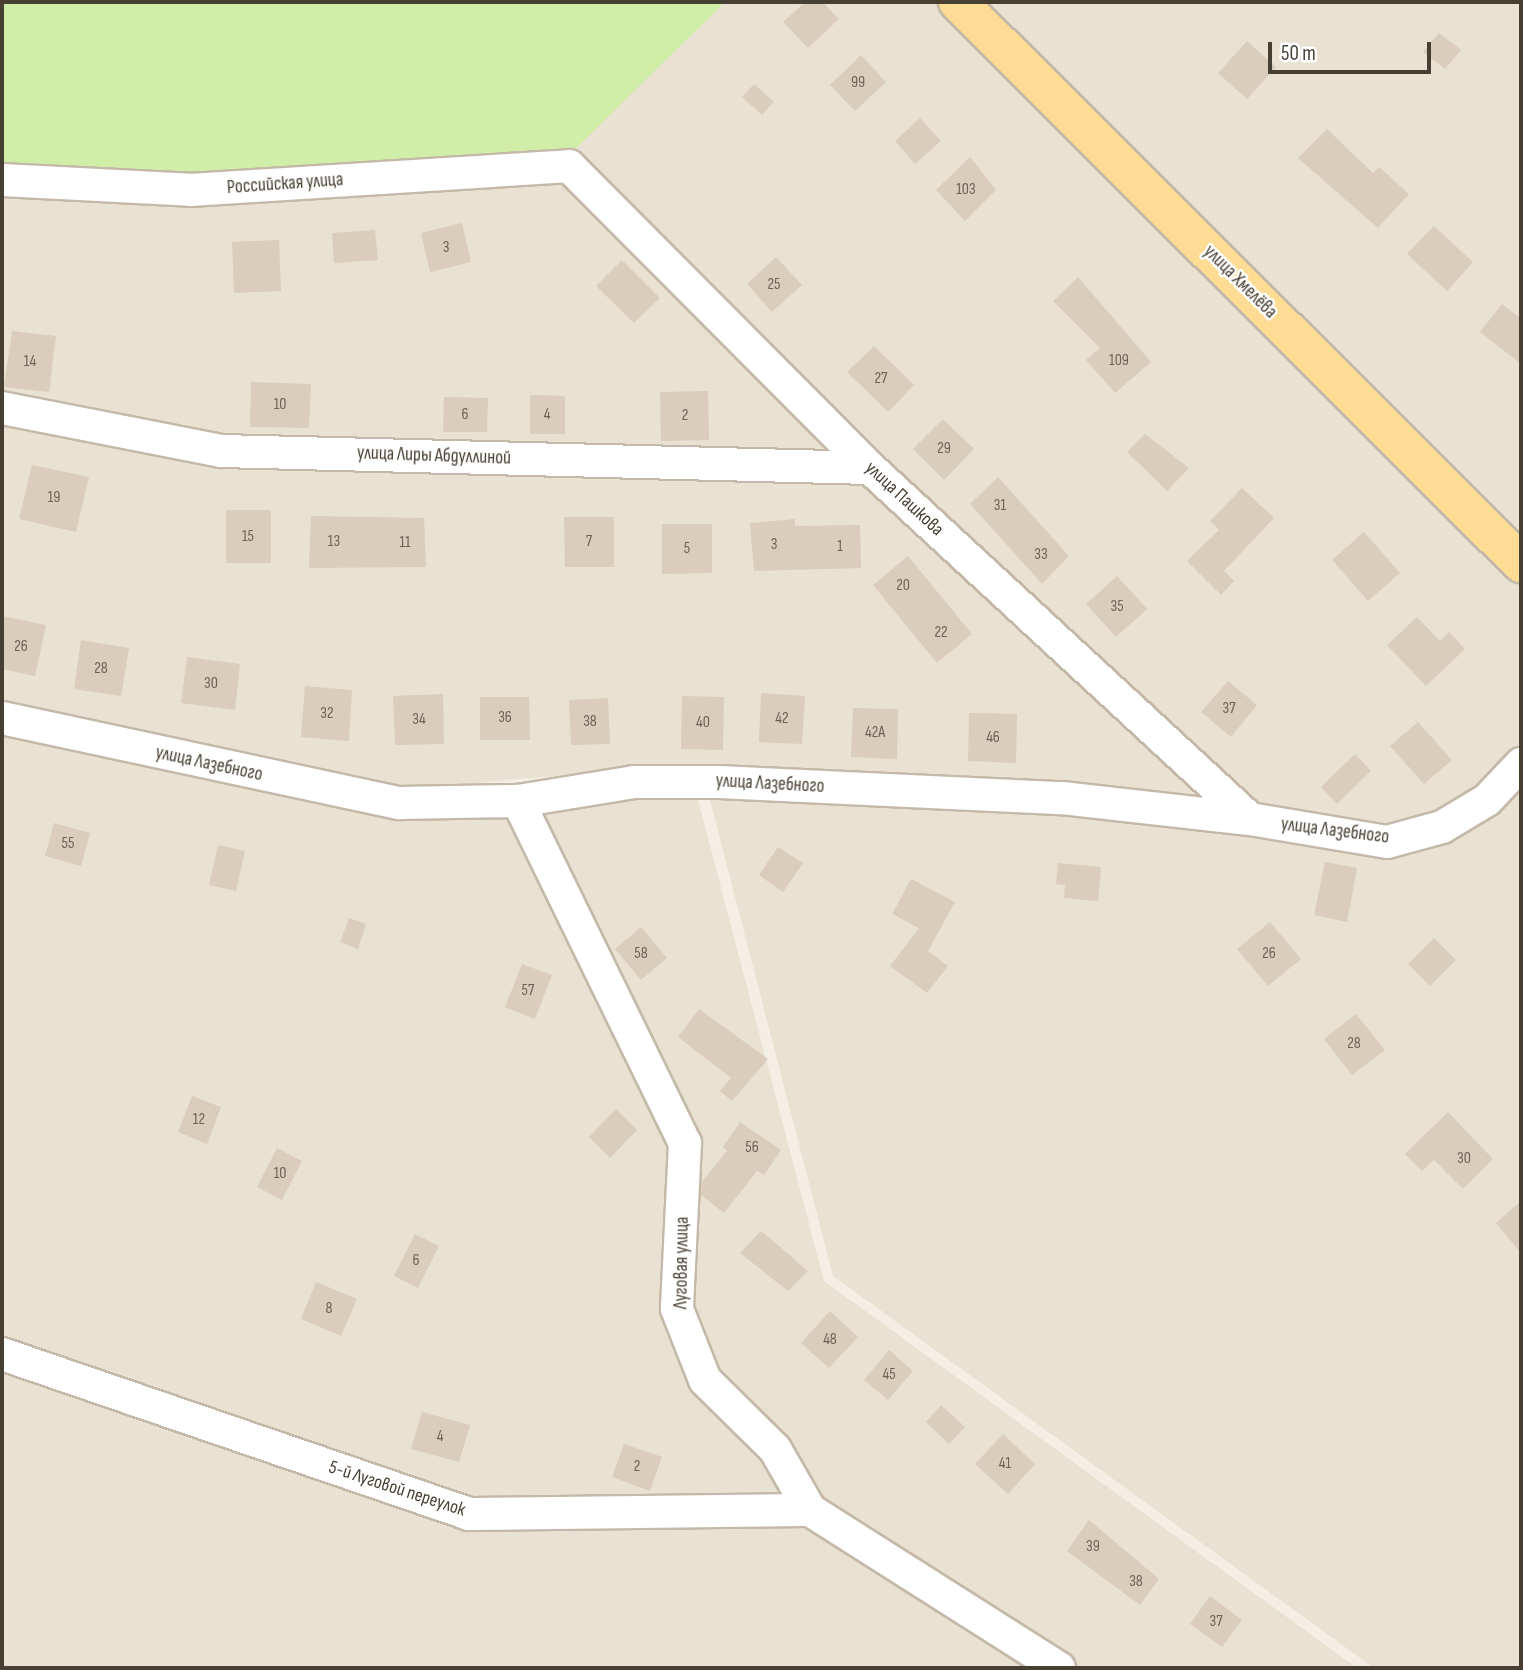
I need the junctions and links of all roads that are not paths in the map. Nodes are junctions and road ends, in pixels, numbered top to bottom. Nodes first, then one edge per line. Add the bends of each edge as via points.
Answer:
1 (958, 2) edge
2 (569, 166) joint
3 (2, 180) edge
4 (2, 408) edge
5 (870, 468) junction
6 (1516, 546) edge
7 (2, 718) edge
8 (1521, 764) edge
9 (518, 801) junction
10 (1250, 819) junction
11 (2, 1354) edge
12 (810, 1510) junction
13 (1059, 1668) edge

1 - 6 main road, улица Хмелёва
2 - 3 street, Российская улица via 190,190
2 - 5 street, улица Пашкова
4 - 5 street, улица Лиры Абдуллиной via 221,451
5 - 10 street, улица Пашкова
7 - 9 street, улица Лазебного via 400,803
8 - 10 street, улица Лазебного via 1487,800 1442,827 1387,842
9 - 10 street, улица Лазебного via 634,782 719,782 1062,798
9 - 12 street, Луговая улица via 685,1143 677,1309 705,1380 775,1449
11 - 12 street, 5-й Луговой переулок via 468,1514
12 - 13 street, Луговая улица

